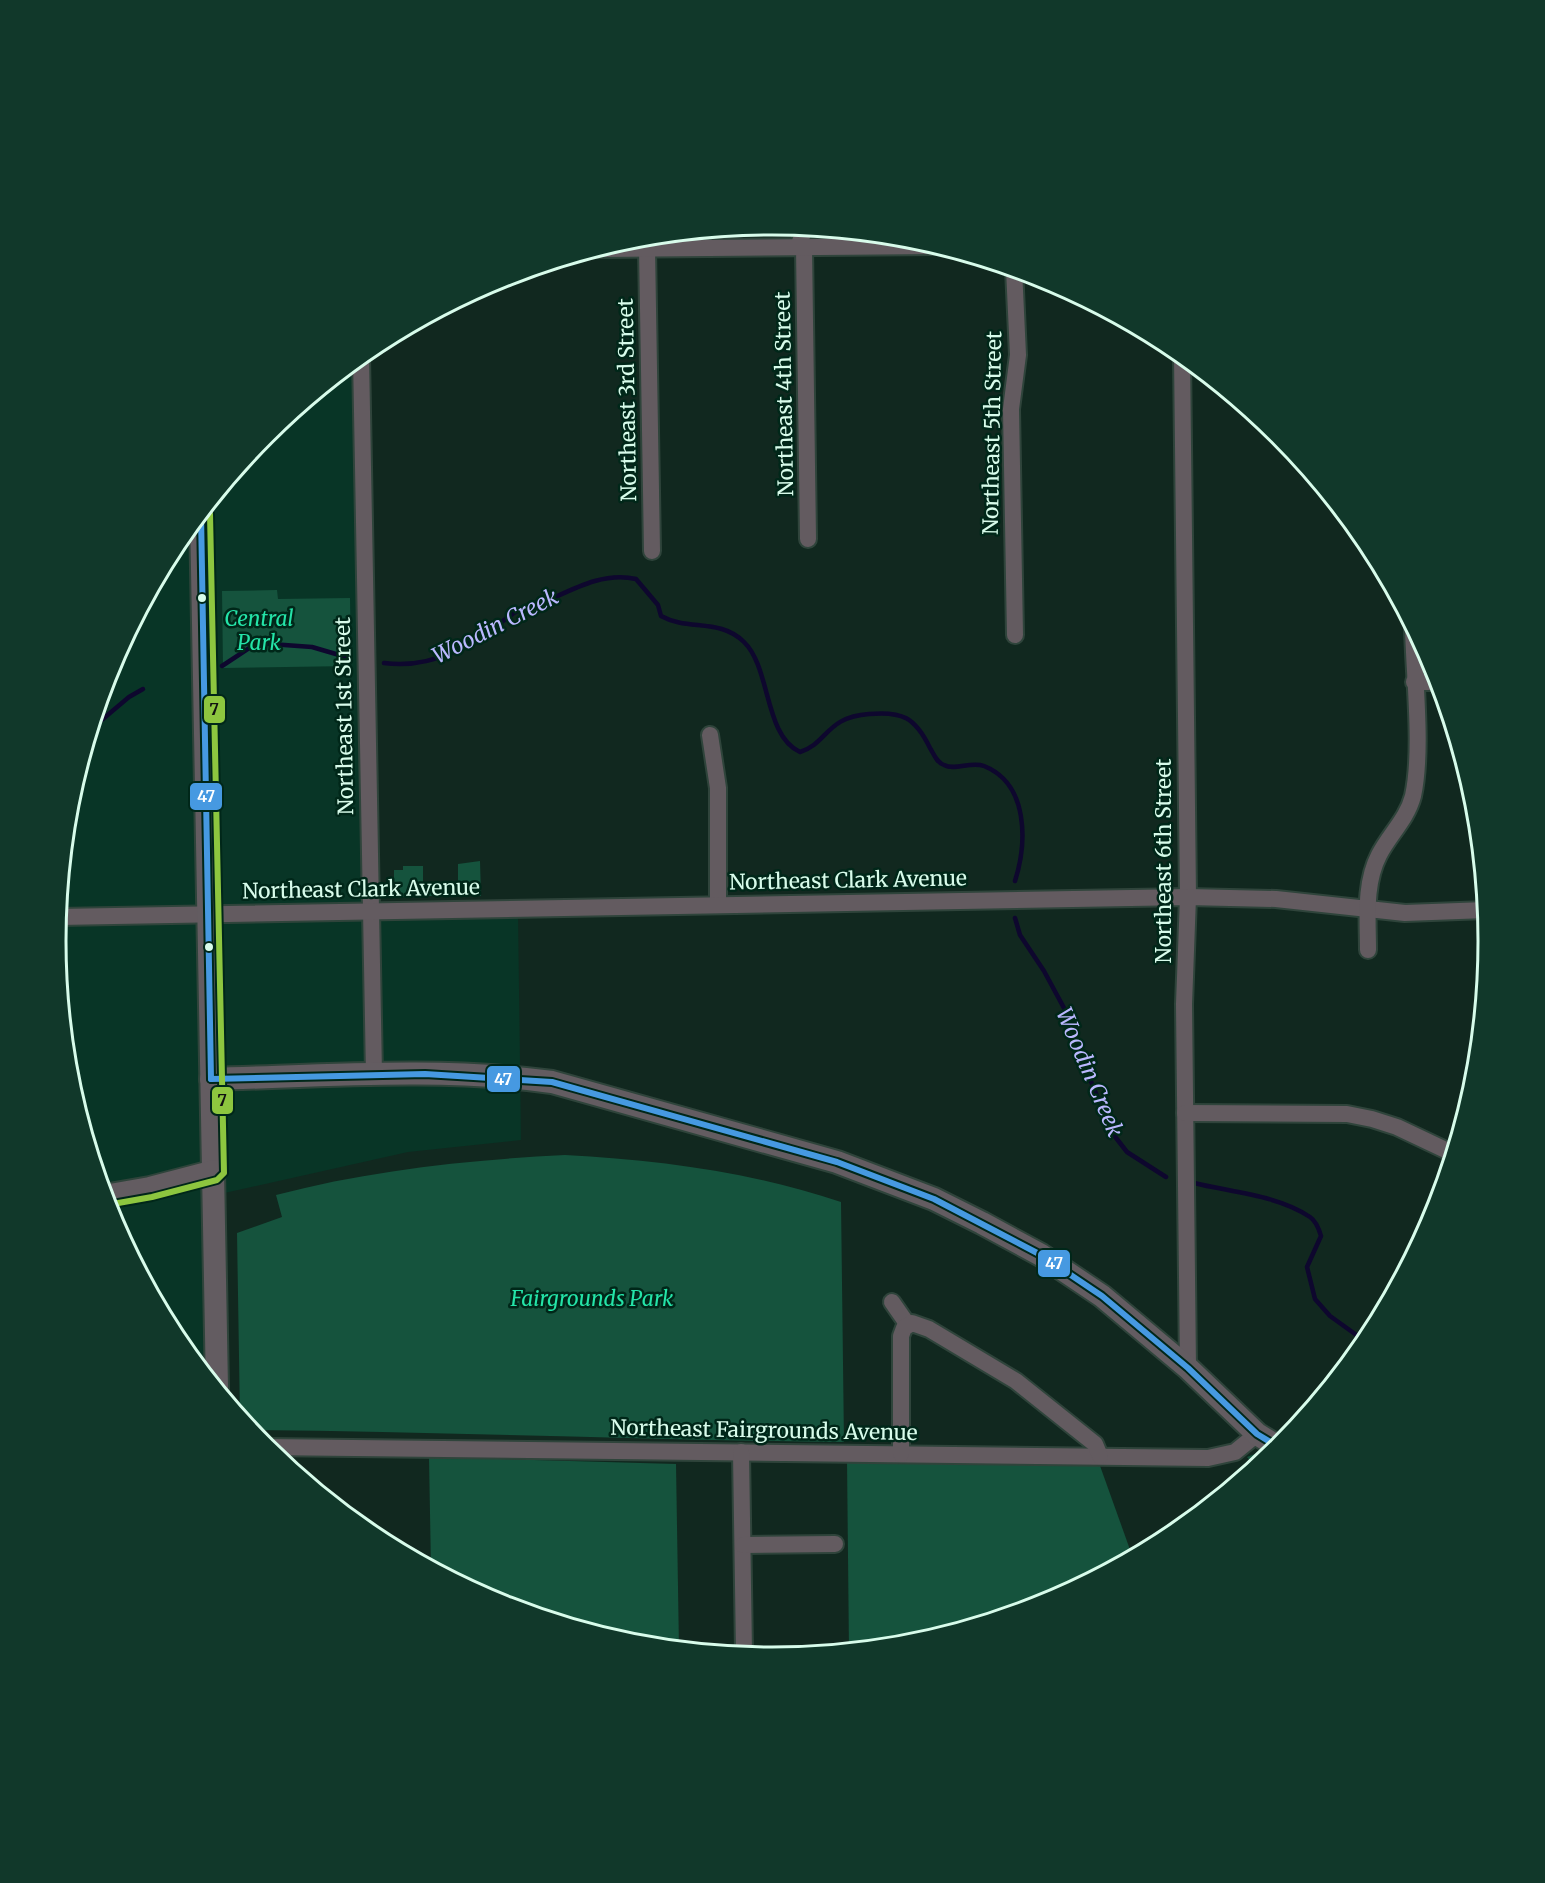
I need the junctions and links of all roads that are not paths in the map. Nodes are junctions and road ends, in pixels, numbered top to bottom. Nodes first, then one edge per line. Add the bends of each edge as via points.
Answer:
1 (803, 236) edge
2 (895, 246) edge
3 (801, 247) junction
4 (640, 248) edge
5 (647, 248) junction
6 (1014, 278) edge
7 (1182, 366) edge
8 (361, 367) edge
9 (201, 526) edge
10 (808, 539) dead end
11 (652, 551) dead end
12 (1015, 634) dead end
13 (1413, 645) edge
14 (1414, 682) junction
15 (1429, 682) edge
16 (710, 735) dead end
17 (1188, 897) junction
18 (718, 904) junction
19 (370, 910) junction
20 (1368, 910) junction
21 (1478, 910) edge
22 (209, 914) junction
23 (67, 917) edge
24 (1368, 950) dead end
25 (374, 1075) junction
26 (211, 1079) junction
27 (1185, 1113) junction
28 (1447, 1151) edge
29 (215, 1171) junction
30 (113, 1194) edge
31 (892, 1302) dead end
32 (908, 1325) junction
33 (1188, 1368) junction
34 (217, 1378) edge
35 (1257, 1434) junction
36 (1271, 1442) edge
37 (280, 1447) edge
38 (741, 1452) junction
39 (901, 1454) junction
40 (1100, 1456) junction
41 (835, 1544) dead end
42 (743, 1545) junction
43 (744, 1647) edge

1 - 3 street
2 - 3 street
3 - 5 street
3 - 10 street, Northeast 4th Street
4 - 5 street
5 - 11 street, Northeast 3rd Street
6 - 12 street, Northeast 5th Street via 1018,355 1011,409
7 - 17 street, Northeast 6th Street
8 - 19 street, Northeast 1st Street
9 - 22 main road
13 - 14 street
14 - 15 street
14 - 20 street via 1417,763 1412,797 1403,819 1379,855 1370,884
16 - 18 street via 718,788
17 - 18 street, Northeast Clark Avenue
17 - 20 street, Northeast Clark Avenue via 1276,899
17 - 27 street, Northeast 6th Street
18 - 19 street, Northeast Clark Avenue
19 - 22 street, Northeast Clark Avenue
19 - 25 street, Northeast 1st Street
20 - 21 street, Northeast Clark Avenue
20 - 24 street
22 - 23 street, Northeast Clark Avenue
22 - 26 main road
25 - 26 main road
25 - 33 main road via 505,1075 552,1082 883,1178 967,1215 1041,1256 1102,1296
26 - 29 main road
27 - 28 street via 1347,1114 1396,1127
27 - 33 street, Northeast 6th Street
29 - 30 main road
29 - 34 main road
31 - 32 street
32 - 39 street via 901,1336
32 - 40 street via 921,1325 1016,1381 1095,1444
33 - 35 main road
35 - 36 main road
35 - 40 street, Northeast Fairgrounds Avenue via 1235,1452 1208,1458
37 - 38 street, Northeast Fairgrounds Avenue
38 - 39 street, Northeast Fairgrounds Avenue
38 - 42 street
39 - 40 street, Northeast Fairgrounds Avenue
41 - 42 street
42 - 43 street

